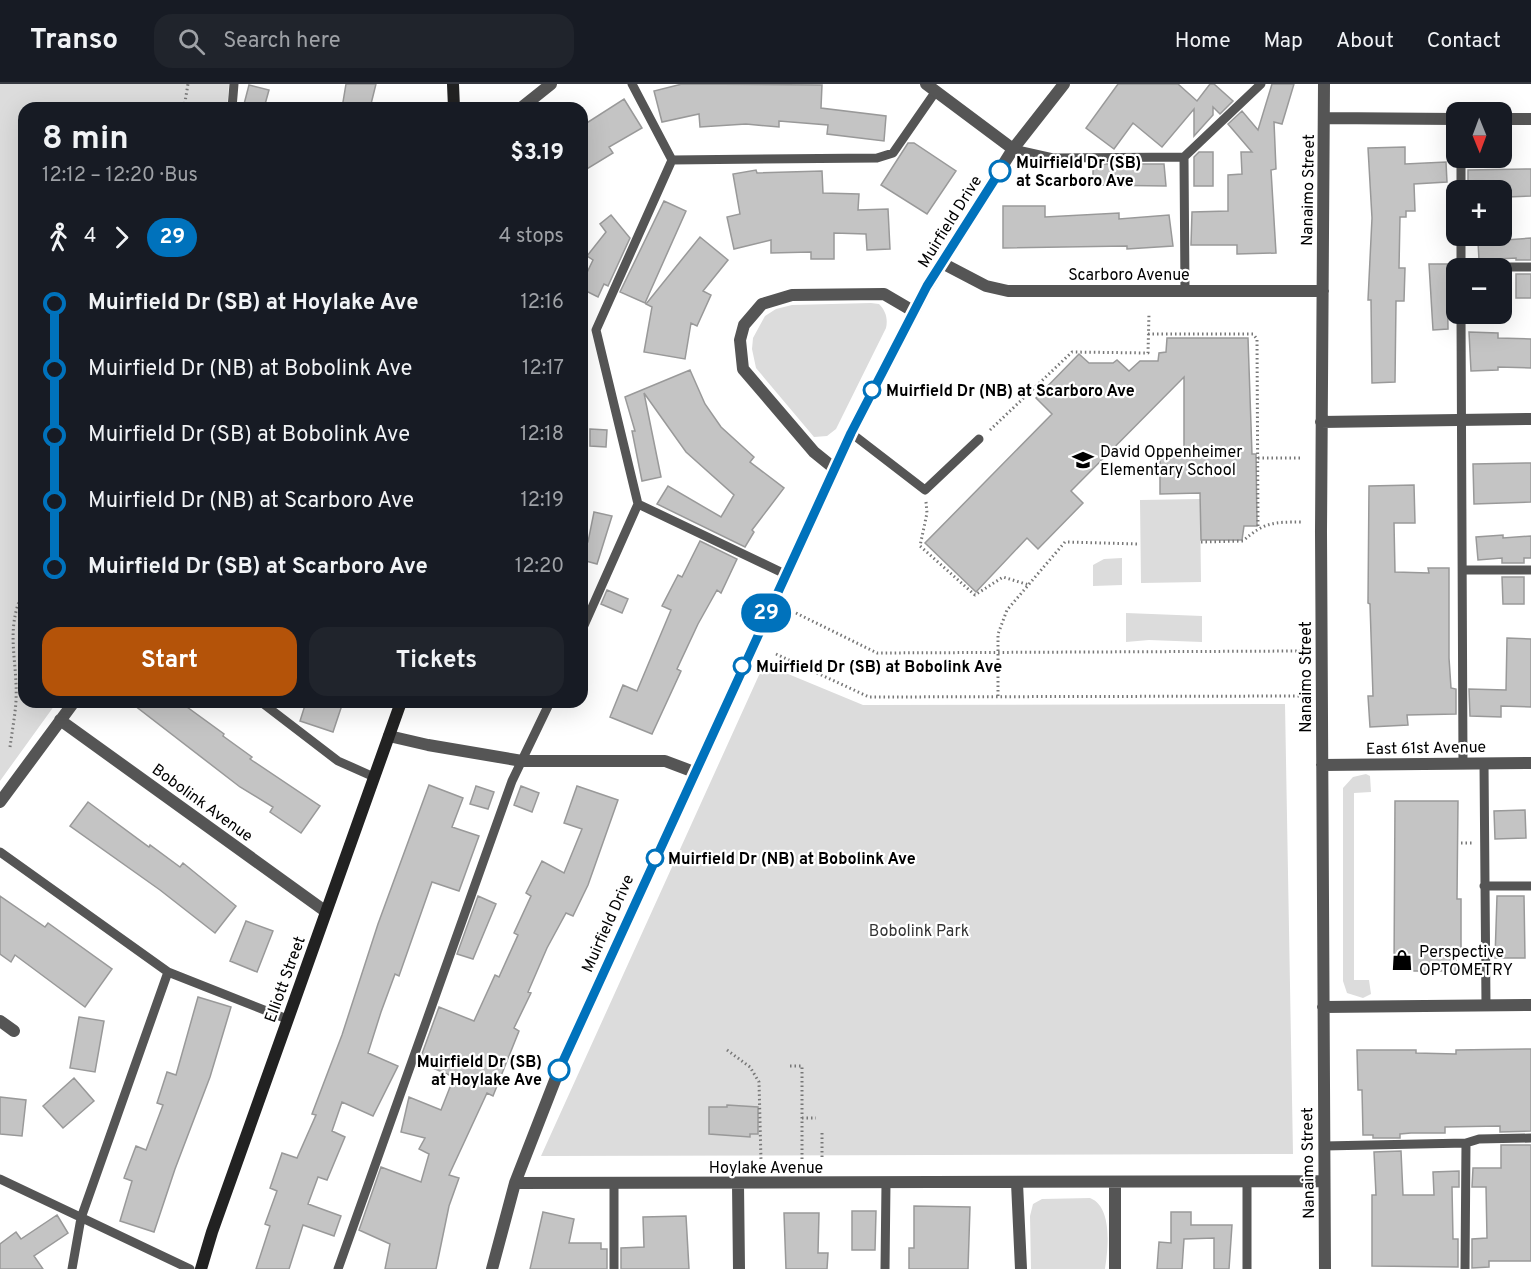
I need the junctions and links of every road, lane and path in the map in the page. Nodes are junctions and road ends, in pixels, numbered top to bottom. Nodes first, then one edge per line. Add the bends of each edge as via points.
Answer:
1 (188, 84) edge
2 (234, 84) edge
3 (453, 84) edge
4 (551, 84) edge
5 (632, 84) edge
6 (1064, 84) edge
7 (1261, 84) edge
8 (1324, 84) edge
9 (931, 87) edge
10 (185, 102) edge
11 (232, 102) edge
12 (454, 102) edge
13 (528, 102) edge
14 (1324, 118) junction
15 (1446, 119) edge
16 (1512, 119) edge
17 (1531, 119) edge
18 (1014, 149) junction
19 (1184, 157) junction
20 (672, 160) junction
21 (942, 263) junction
22 (1512, 267) edge
23 (1531, 267) edge
24 (1185, 291) junction
25 (1323, 291) junction
26 (913, 311) junction
27 (1149, 313) dead end
28 (1461, 324) edge
29 (1148, 334) junction
30 (1531, 419) edge
31 (1462, 420) junction
32 (1321, 422) junction
33 (851, 433) junction
34 (979, 439) joint
35 (1257, 458) junction
36 (1302, 458) dead end
37 (835, 469) junction
38 (925, 490) junction
39 (638, 504) junction
40 (1302, 522) dead end
41 (1258, 527) junction
42 (1201, 542) dead end
43 (1140, 544) dead end
44 (1463, 570) junction
45 (1531, 570) edge
46 (784, 574) junction
47 (1029, 585) junction
48 (18, 601) edge
49 (796, 614) dead end
50 (588, 616) edge
51 (1300, 651) dead end
52 (998, 652) junction
53 (777, 654) dead end
54 (998, 696) junction
55 (1299, 696) dead end
56 (69, 708) edge
57 (270, 708) edge
58 (399, 708) edge
59 (547, 708) edge
60 (60, 720) junction
61 (389, 736) junction
62 (10, 747) dead end
63 (522, 761) junction
64 (1463, 763) junction
65 (1484, 763) junction
66 (1531, 763) edge
67 (1322, 765) junction
68 (694, 772) junction
69 (374, 777) junction
70 (0, 800) edge
71 (0, 852) edge
72 (1484, 886) junction
73 (1531, 886) edge
74 (326, 911) junction
75 (168, 972) junction
76 (1485, 1005) junction
77 (1531, 1005) edge
78 (1323, 1007) junction
79 (287, 1019) junction
80 (0, 1021) edge
81 (14, 1032) dead end
82 (727, 1050) dead end
83 (790, 1066) dead end
84 (802, 1118) junction
85 (816, 1118) dead end
86 (822, 1133) dead end
87 (1531, 1138) edge
88 (1466, 1143) junction
89 (1324, 1146) junction
90 (822, 1160) dead end
91 (761, 1161) dead end
92 (802, 1161) dead end
93 (0, 1179) edge
94 (1324, 1181) junction
95 (1247, 1182) junction
96 (514, 1183) junction
97 (886, 1183) junction
98 (1017, 1183) junction
99 (1115, 1183) junction
100 (614, 1184) junction
101 (738, 1184) junction
102 (81, 1218) junction
103 (72, 1269) edge
104 (190, 1269) edge
105 (201, 1269) edge
106 (338, 1269) edge
107 (492, 1269) edge
108 (614, 1269) edge
109 (739, 1269) edge
110 (885, 1269) edge
111 (1021, 1269) edge
112 (1114, 1269) edge
113 (1247, 1269) edge
114 (1324, 1269) edge
115 (1465, 1269) edge

1 - 10 path
2 - 11 lane
3 - 12 street
4 - 13 street
5 - 20 lane
6 - 18 street, Muirfield Drive
7 - 19 lane
8 - 14 street, Nanaimo Street
9 - 18 street
9 - 20 lane via 893,153 877,158
14 - 15 street
14 - 25 street, Nanaimo Street
16 - 17 street
18 - 19 lane via 1053,158
18 - 21 street, Muirfield Drive
19 - 24 lane
20 - 39 lane via 596,330
21 - 24 street, Scarboro Avenue via 986,286 1008,291
21 - 26 street, Muirfield Drive
22 - 23 lane
24 - 25 street, Scarboro Avenue
25 - 32 street, Nanaimo Street
26 - 33 street, Muirfield Drive
26 - 37 street via 884,294 792,295 762,304 744,325 740,340 743,369 818,456
27 - 29 path
28 - 31 lane
29 - 34 path via 1148,353 1071,352
29 - 35 path via 1252,334 1257,339
30 - 31 street
31 - 32 street
31 - 44 lane
32 - 67 street, Nanaimo Street
33 - 37 street, Muirfield Drive
33 - 38 lane
34 - 38 lane
35 - 36 path
35 - 41 path
37 - 46 street, Muirfield Drive
38 - 47 path via 927,513 920,546 975,595 1004,577
39 - 46 lane
39 - 50 lane
40 - 41 path
41 - 42 path via 1243,541
43 - 47 path via 1065,542
44 - 45 lane
44 - 64 lane
46 - 68 street, Muirfield Drive
47 - 52 path via 1007,610 998,634
48 - 62 path via 11,642 16,699
49 - 52 path via 877,652
51 - 52 path
52 - 54 path
53 - 54 path via 869,697
54 - 55 path
56 - 60 street
57 - 69 lane via 338,761
58 - 61 street, Elliott Street
59 - 63 lane
60 - 70 street
60 - 74 street, Bobolink Avenue
61 - 63 street
61 - 69 street, Elliott Street
63 - 68 street via 665,761
63 - 106 lane
64 - 65 street, East 61st Avenue
64 - 67 street, East 61st Avenue
65 - 66 street, East 61st Avenue
65 - 72 lane
67 - 78 street, Nanaimo Street
68 - 96 street, Muirfield Drive via 559,1070
69 - 74 street, Elliott Street
71 - 75 lane
72 - 73 lane
72 - 76 lane
74 - 79 street, Elliott Street
75 - 79 lane
75 - 102 lane
76 - 77 street
76 - 78 street
78 - 89 street, Nanaimo Street
79 - 105 street, Elliott Street
80 - 81 street
82 - 91 path via 750,1067 759,1082
83 - 84 path via 802,1066
84 - 85 path
84 - 92 path
86 - 90 path
87 - 88 lane
88 - 89 lane
88 - 115 lane
89 - 94 street, Nanaimo Street
93 - 102 lane
94 - 95 street, Hoylake Avenue
94 - 114 street, Nanaimo Street
95 - 99 street, Hoylake Avenue
95 - 113 lane
96 - 100 street, Hoylake Avenue
96 - 107 street, Muirfield Drive
97 - 98 street, Hoylake Avenue
97 - 101 street, Hoylake Avenue
97 - 110 lane
98 - 99 street, Hoylake Avenue
98 - 111 street
99 - 112 street
100 - 101 street, Hoylake Avenue
100 - 108 lane
101 - 109 street
102 - 103 lane
102 - 104 lane

